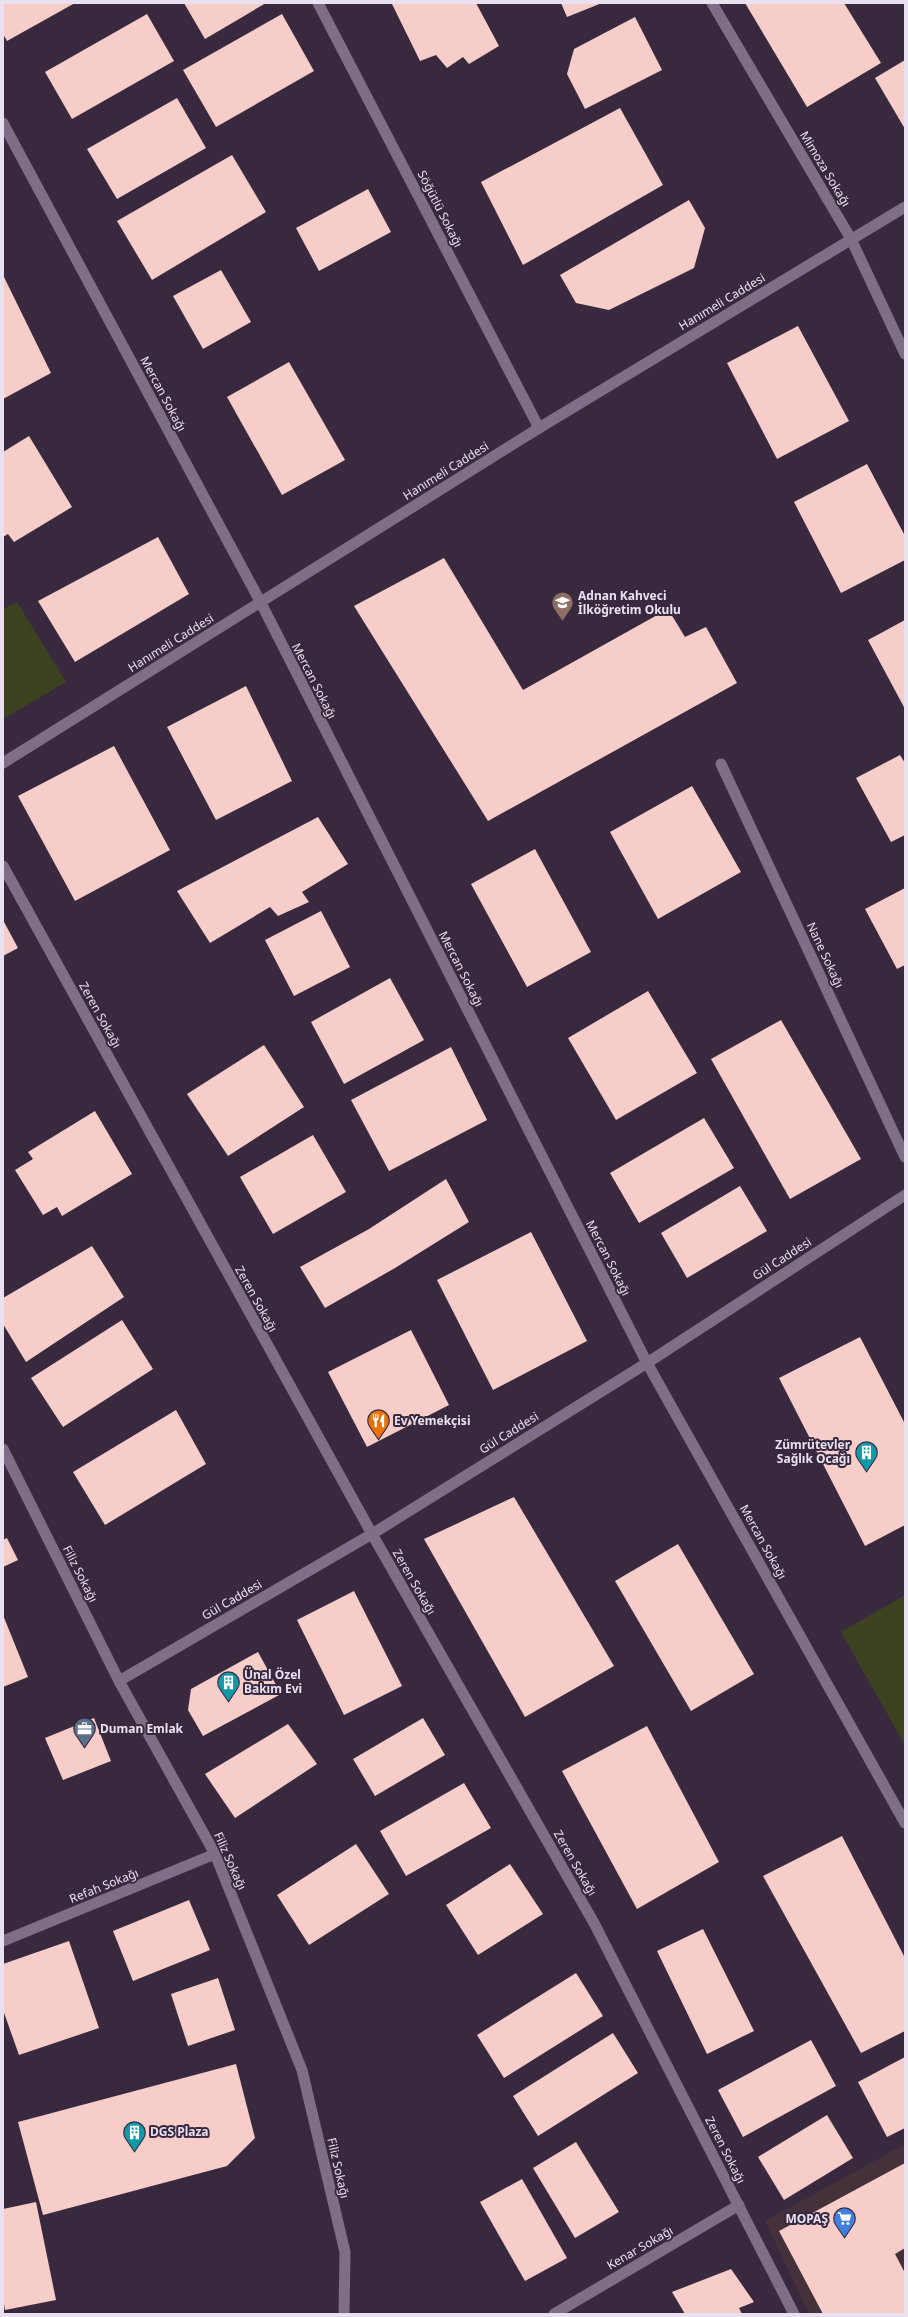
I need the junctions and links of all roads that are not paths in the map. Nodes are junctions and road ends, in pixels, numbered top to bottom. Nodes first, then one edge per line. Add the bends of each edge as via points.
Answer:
1 (318, 3) edge
2 (712, 3) edge
3 (3, 123) edge
4 (905, 207) edge
5 (851, 239) junction
6 (905, 354) edge
7 (539, 428) junction
8 (261, 604) junction
9 (3, 763) edge
10 (721, 764) dead end
11 (3, 866) edge
12 (905, 1157) edge
13 (905, 1195) edge
14 (647, 1363) junction
15 (3, 1449) edge
16 (372, 1534) junction
17 (119, 1680) junction
18 (905, 1824) edge
19 (215, 1854) junction
20 (3, 1941) edge
21 (739, 2205) junction
22 (344, 2314) edge
23 (554, 2314) edge
24 (794, 2314) edge

1 - 7 street, Söğütlü Sokağı
2 - 5 street, Mimoza Sokağı
3 - 8 street, Mercan Sokağı
4 - 5 street, Hanımeli Caddesi
5 - 6 street, Mimoza Sokağı
5 - 7 street, Hanımeli Caddesi
7 - 8 street, Hanımeli Caddesi
8 - 9 street, Hanımeli Caddesi
8 - 14 street, Mercan Sokağı
10 - 12 street, Nane Sokağı
11 - 16 street, Zeren Sokağı
13 - 14 street, Gül Caddesi
14 - 16 street, Gül Caddesi
14 - 18 street, Mercan Sokağı
15 - 17 street, Filiz Sokağı
16 - 17 street, Gül Caddesi
16 - 21 street, Zeren Sokağı via 594,1923
17 - 19 street, Filiz Sokağı
19 - 20 street, Refah Sokağı
19 - 22 street, Filiz Sokağı via 302,2070 345,2252
21 - 23 street, Kenar Sokağı
21 - 24 street, Zeren Sokağı

